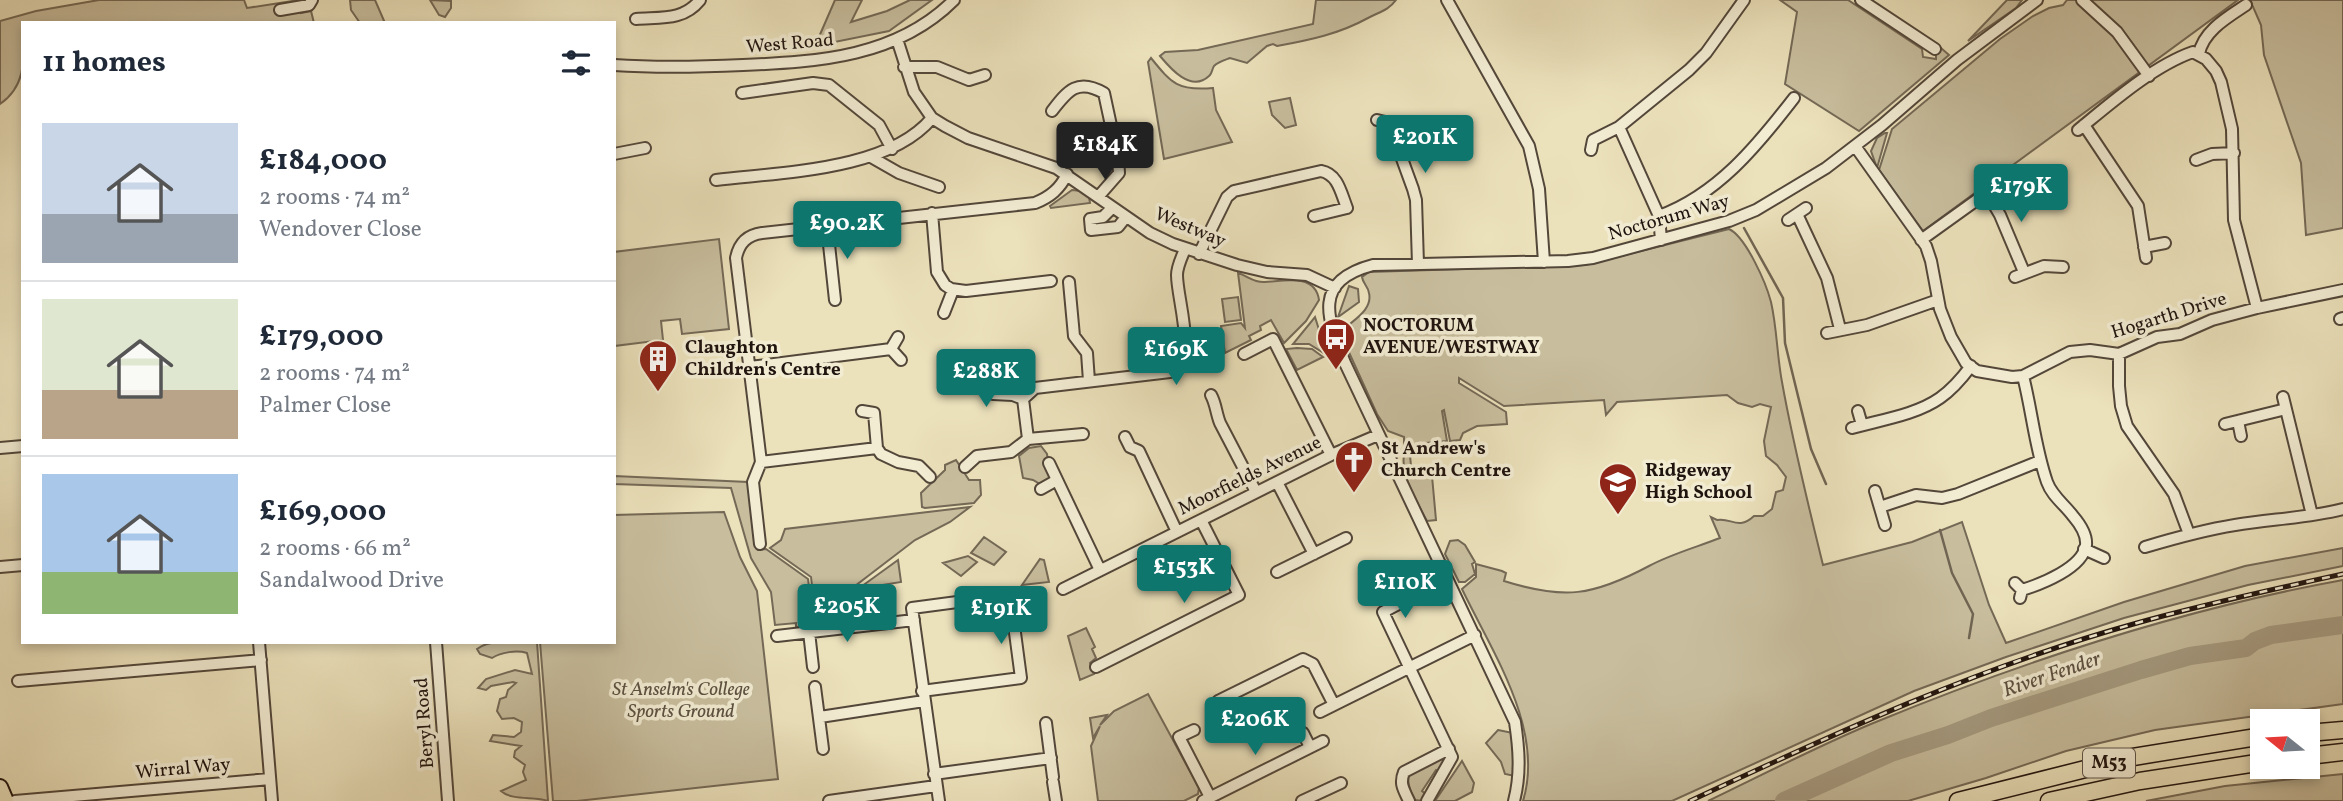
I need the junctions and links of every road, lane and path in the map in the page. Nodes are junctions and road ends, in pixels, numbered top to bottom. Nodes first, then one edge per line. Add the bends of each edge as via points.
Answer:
1 (312, 0) edge
2 (699, 0) edge
3 (954, 0) edge
4 (1447, 0) edge
5 (1744, 0) edge
6 (1861, 0) edge
7 (2037, 0) edge
8 (2082, 0) edge
9 (2246, 5) dead end
10 (280, 10) dead end
11 (636, 19) dead end
12 (897, 39) junction
13 (1935, 49) dead end
14 (2199, 54) junction
15 (616, 65) edge
16 (904, 67) junction
17 (985, 75) dead end
18 (2149, 76) junction
19 (742, 93) dead end
20 (1794, 98) dead end
21 (1052, 111) dead end
22 (1396, 113) dead end
23 (932, 118) junction
24 (1377, 120) dead end
25 (1389, 123) junction
26 (1619, 127) junction
27 (1590, 142) dead end
28 (1855, 146) junction
29 (645, 148) dead end
30 (892, 149) junction
31 (2234, 153) junction
32 (616, 154) edge
33 (871, 157) junction
34 (2196, 160) dead end
35 (1067, 174) junction
36 (2006, 179) dead end
37 (716, 180) dead end
38 (939, 187) dead end
39 (1987, 194) junction
40 (1098, 197) junction
41 (1112, 208) junction
42 (932, 213) junction
43 (1797, 214) dead end
44 (1314, 216) dead end
45 (1659, 216) junction
46 (1126, 217) junction
47 (827, 226) junction
48 (1661, 240) junction
49 (1921, 240) junction
50 (2165, 243) dead end
51 (1185, 249) junction
52 (2055, 251) dead end
53 (1199, 254) junction
54 (1544, 262) junction
55 (1418, 264) junction
56 (1051, 281) dead end
57 (1069, 282) dead end
58 (1335, 289) junction
59 (953, 290) junction
60 (2343, 290) edge
61 (835, 300) dead end
62 (1938, 300) junction
63 (2258, 308) junction
64 (944, 313) dead end
65 (1840, 329) junction
66 (1827, 333) dead end
67 (898, 337) dead end
68 (891, 349) junction
69 (1244, 354) dead end
70 (2119, 354) junction
71 (901, 360) dead end
72 (1971, 366) junction
73 (750, 367) junction
74 (2023, 376) junction
75 (990, 378) dead end
76 (1089, 381) junction
77 (1211, 395) dead end
78 (2283, 397) dead end
79 (1023, 399) junction
80 (2286, 409) junction
81 (862, 411) dead end
82 (1858, 411) dead end
83 (2238, 421) junction
84 (2225, 424) dead end
85 (1083, 434) dead end
86 (1378, 435) junction
87 (2241, 436) dead end
88 (1125, 437) dead end
89 (1028, 439) junction
90 (21, 446) edge
91 (0, 448) edge
92 (877, 448) junction
93 (1331, 455) junction
94 (2040, 461) junction
95 (761, 462) junction
96 (1049, 463) dead end
97 (965, 467) dead end
98 (930, 477) dead end
99 (1058, 480) junction
100 (1277, 482) junction
101 (1976, 487) junction
102 (1041, 489) dead end
103 (1875, 491) dead end
104 (1256, 492) junction
105 (1979, 500) dead end
106 (1880, 507) junction
107 (2343, 509) edge
108 (2312, 515) junction
109 (1201, 520) junction
110 (1885, 525) dead end
111 (1177, 532) junction
112 (2189, 534) junction
113 (1346, 538) dead end
114 (760, 544) dead end
115 (2145, 547) dead end
116 (2084, 549) junction
117 (1314, 554) junction
118 (2104, 558) dead end
119 (21, 565) edge
120 (0, 567) edge
121 (1100, 570) junction
122 (1277, 572) dead end
123 (1434, 586) dead end
124 (1063, 589) dead end
125 (2019, 590) dead end
126 (914, 620) junction
127 (809, 632) junction
128 (1475, 635) junction
129 (777, 636) dead end
130 (259, 644) edge
131 (436, 644) edge
132 (261, 660) junction
133 (813, 667) dead end
134 (1096, 667) dead end
135 (1411, 667) junction
136 (18, 681) dead end
137 (815, 687) dead end
138 (1229, 695) junction
139 (923, 696) junction
140 (1218, 701) dead end
141 (1334, 705) junction
142 (1235, 706) dead end
143 (1320, 712) dead end
144 (820, 717) junction
145 (1046, 723) dead end
146 (1194, 730) dead end
147 (2343, 730) edge
148 (2320, 732) edge
149 (1303, 733) dead end
150 (2250, 738) edge
151 (1323, 741) dead end
152 (1310, 747) junction
153 (823, 749) dead end
154 (1449, 749) junction
155 (2343, 752) edge
156 (2320, 755) edge
157 (1051, 758) junction
158 (2250, 764) edge
159 (270, 779) junction
160 (935, 780) junction
161 (1341, 783) dead end
162 (0, 787) edge
163 (1206, 799) edge
164 (6, 801) edge
165 (15, 801) edge
166 (272, 801) edge
167 (448, 801) edge
168 (829, 801) edge
169 (939, 801) edge
170 (1056, 801) edge
171 (1303, 801) edge
172 (1409, 801) edge
173 (1427, 801) edge
174 (1514, 801) edge
175 (1958, 801) edge
176 (2049, 801) edge

1 - 10 street via 309,5
2 - 11 street via 682,15
3 - 12 street, West Road via 937,17
4 - 54 street via 1529,146 1539,189
5 - 26 street via 1706,53
6 - 13 street
7 - 28 street, Noctorum Way
8 - 18 street via 2117,33
9 - 14 street via 2213,30 2200,44
12 - 15 street, West Road via 842,58 781,64
12 - 16 street, Westway
14 - 18 street via 2178,57
14 - 31 street via 2221,82
16 - 17 street via 937,67 969,80
16 - 23 street, Westway
18 - 50 street via 2081,127 2138,206 2145,252
19 - 30 street via 829,85 873,118
20 - 45 street via 1726,176 1679,209
21 - 40 street via 1072,89 1092,86 1104,93 1119,173
22 - 25 street
23 - 30 street
23 - 35 street, Westway via 968,138
24 - 25 street
25 - 55 street via 1416,200
26 - 27 street
26 - 45 street
28 - 48 street, Noctorum Way via 1756,210
28 - 49 street
29 - 32 street
30 - 33 street
31 - 34 street
31 - 63 street via 2234,220
33 - 37 street
33 - 38 street
35 - 40 street, Westway
35 - 42 street via 1049,197 1035,203
36 - 39 street
39 - 49 street
39 - 52 street via 2000,215 2019,274 2058,266
40 - 41 street, Westway
41 - 46 street, Westway
41 - 46 street via 1103,217 1090,219 1091,230 1118,227
42 - 47 street
42 - 59 street via 937,272
43 - 65 street via 1827,278
44 - 53 street via 1347,208 1329,172 1242,188 1227,197
45 - 48 street
46 - 51 street, Westway
47 - 61 street
47 - 73 street via 755,234 738,250
48 - 54 street, Noctorum Way via 1593,258
49 - 62 street via 1931,261
51 - 53 street, Westway
51 - 76 street via 1177,276 1186,352 1179,367 1170,372
53 - 58 street, Westway via 1267,272 1307,275
54 - 55 street, Noctorum Way
55 - 58 street, Noctorum Way via 1362,268 1349,273
56 - 59 street
57 - 76 street via 1074,336 1087,353
58 - 86 street via 1328,310 1332,330
59 - 64 street
60 - 63 street, Hogarth Drive
62 - 65 street via 1867,325
62 - 72 street via 1951,337
63 - 70 street, Hogarth Drive via 2157,337
65 - 66 street
67 - 68 street
68 - 71 street
68 - 73 street
69 - 93 street via 1273,339
70 - 74 street, Hogarth Drive via 2070,352
70 - 112 street via 2121,406 2127,426 2174,494
72 - 74 street via 1997,375
72 - 82 street via 1953,388 1920,408 1857,427
73 - 95 street
74 - 94 street
75 - 79 street via 993,394
76 - 79 street via 1035,388
77 - 104 street via 1216,404 1210,415
78 - 80 street
79 - 89 street
80 - 83 street
80 - 108 street
81 - 92 street via 880,411
83 - 84 street
83 - 87 street
85 - 89 street
86 - 93 street, Moorfields Avenue
86 - 128 street
88 - 111 street via 1130,447 1144,449
89 - 97 street via 1010,452 977,457
90 - 91 street
92 - 95 street
92 - 98 street via 886,458 919,466
93 - 100 street, Moorfields Avenue
94 - 101 street
94 - 116 street via 2048,486 2083,531
95 - 114 street via 753,482
96 - 99 street
99 - 102 street
99 - 121 street
100 - 104 street, Moorfields Avenue
100 - 117 street
101 - 105 street
101 - 106 street via 1942,498 1916,495
103 - 106 street
104 - 109 street, Moorfields Avenue
106 - 110 street
107 - 108 street
108 - 112 street
109 - 111 street, Moorfields Avenue
109 - 134 street via 1239,595
111 - 121 street, Moorfields Avenue
112 - 115 street
113 - 117 street
116 - 118 street
116 - 125 street via 2061,573
117 - 122 street
119 - 120 street
121 - 124 street, Moorfields Avenue
123 - 135 street via 1383,612
126 - 127 street
126 - 139 street
126 - 139 street via 912,608 1010,594 1021,678
127 - 129 street
127 - 133 street
128 - 135 street
128 - 174 street via 1515,722 1520,753
130 - 132 street
131 - 167 street, Beryl Road
132 - 136 street
132 - 159 street
135 - 141 street
135 - 154 street
137 - 144 street
138 - 140 street
138 - 141 street via 1303,659 1314,663
138 - 142 street
139 - 144 street
139 - 160 street
141 - 143 street
144 - 153 street
145 - 157 street
146 - 163 street via 1176,732
147 - 148 highway
149 - 152 street
150 - 175 highway, M53 via 2133,757
151 - 152 street
152 - 163 street
154 - 172 street via 1404,772 1400,780
154 - 173 street via 1451,761
155 - 156 highway
157 - 160 street
157 - 170 street
158 - 176 highway, M53
159 - 165 street, Wirral Way
159 - 166 street
160 - 168 street
160 - 169 street
161 - 171 street
162 - 164 main road

